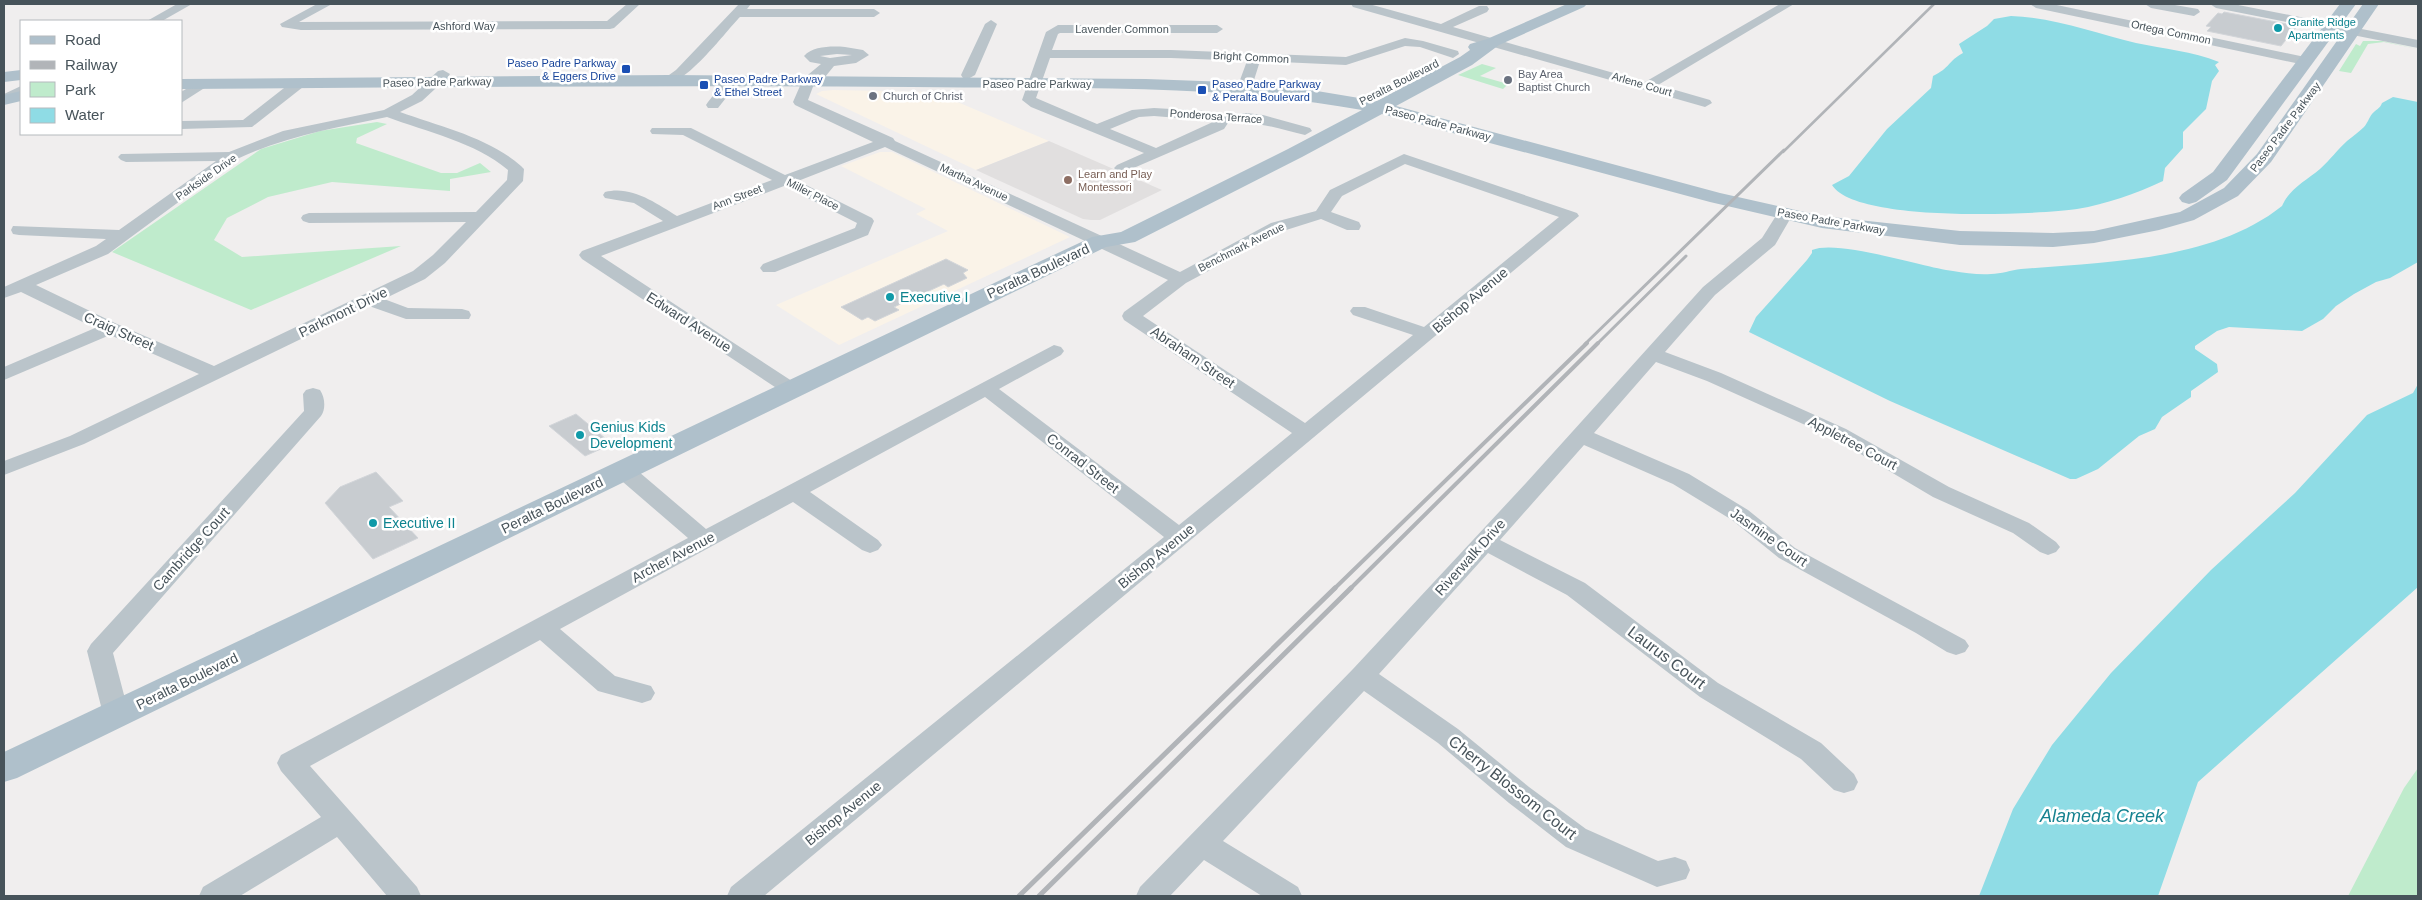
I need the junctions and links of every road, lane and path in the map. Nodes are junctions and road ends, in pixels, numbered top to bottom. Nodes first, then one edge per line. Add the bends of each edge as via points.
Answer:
1 (186, 4) edge
2 (326, 4) edge
3 (634, 4) edge
4 (1357, 4) edge
5 (1579, 4) edge
6 (1788, 4) edge
7 (2036, 4) edge
8 (2151, 4) edge
9 (2216, 4) edge
10 (2348, 4) edge
11 (2371, 4) edge
12 (1375, 6) edge
13 (2237, 6) edge
14 (741, 8) edge
15 (2198, 8) edge
16 (1483, 10) dead end
17 (874, 13) dead end
18 (155, 20) edge
19 (991, 24) dead end
20 (2330, 26) junction
21 (1442, 28) junction
22 (1173, 29) junction
23 (1217, 29) dead end
24 (2352, 30) junction
25 (2174, 33) junction
26 (1493, 42) junction
27 (2418, 44) edge
28 (2384, 48) dead end
29 (1044, 54) junction
30 (1171, 54) junction
31 (1453, 54) junction
32 (2418, 55) edge
33 (1255, 57) junction
34 (2305, 62) junction
35 (819, 73) junction
36 (20, 76) edge
37 (968, 76) junction
38 (182, 77) edge
39 (675, 77) junction
40 (4, 78) edge
41 (439, 78) junction
42 (1035, 80) junction
43 (1247, 80) junction
44 (732, 81) junction
45 (182, 84) edge
46 (201, 84) junction
47 (298, 84) junction
48 (4, 85) edge
49 (20, 85) edge
50 (1647, 86) junction
51 (1417, 87) junction
52 (20, 91) edge
53 (20, 96) edge
54 (182, 97) edge
55 (4, 100) edge
56 (1374, 102) junction
57 (1705, 103) dead end
58 (713, 105) dead end
59 (1434, 112) junction
60 (388, 113) junction
61 (1406, 114) junction
62 (1224, 119) junction
63 (182, 125) edge
64 (1098, 129) junction
65 (657, 131) dead end
66 (1312, 136) junction
67 (888, 141) junction
68 (1156, 152) junction
69 (126, 156) dead end
70 (232, 156) junction
71 (1122, 168) dead end
72 (783, 180) junction
73 (611, 195) dead end
74 (1322, 214) junction
75 (1784, 214) junction
76 (479, 217) junction
77 (309, 218) dead end
78 (674, 221) junction
79 (1353, 226) dead end
80 (19, 230) dead end
81 (125, 235) junction
82 (1100, 242) junction
83 (588, 255) joint
84 (769, 268) dead end
85 (1180, 279) junction
86 (23, 286) junction
87 (4, 293) edge
88 (369, 300) junction
89 (1359, 311) dead end
90 (462, 315) dead end
91 (110, 328) junction
92 (1428, 334) junction
93 (1054, 351) dead end
94 (1651, 354) junction
95 (4, 374) edge
96 (216, 374) junction
97 (986, 388) junction
98 (791, 389) junction
99 (313, 394) dead end
100 (1306, 433) junction
101 (1580, 435) junction
102 (4, 468) edge
103 (624, 471) junction
104 (794, 492) junction
105 (1180, 537) junction
106 (704, 540) junction
107 (1484, 541) junction
108 (870, 546) dead end
109 (2048, 547) dead end
110 (542, 628) junction
111 (1956, 646) dead end
112 (1362, 676) junction
113 (642, 693) dead end
114 (116, 714) junction
115 (4, 768) edge
116 (1844, 782) dead end
117 (341, 820) junction
118 (1203, 844) junction
119 (1676, 870) dead end
120 (214, 896) edge
121 (406, 896) edge
122 (742, 896) edge
123 (1151, 896) edge
124 (1287, 896) edge

1 - 18 street
2 - 3 street, Ashford Way via 286,24 610,25
4 - 12 street, Arlene Court
5 - 26 main road, Peralta Boulevard
6 - 50 street
7 - 25 street, Ortega Common
8 - 15 street
9 - 13 street
10 - 20 main road, Paseo Padre Parkway
11 - 24 main road, Paseo Padre Parkway
12 - 21 street, Arlene Court
13 - 20 street
14 - 17 street
14 - 39 street
15 - 25 street
16 - 21 street
19 - 37 street
20 - 24 street
20 - 34 main road, Paseo Padre Parkway
21 - 26 street, Arlene Court
22 - 23 street, Lavender Common
22 - 29 street, Lavender Common via 1054,30
22 - 30 street
24 - 27 street
24 - 75 main road, Paseo Padre Parkway via 2249,175 2231,192 2187,216 2094,237 2007,240 1912,234 1831,224
25 - 34 street, Ortega Common
26 - 31 main road, Peralta Boulevard
26 - 50 street, Arlene Court
26 - 51 main road, Peralta Boulevard via 1466,61
28 - 32 street
29 - 30 street, Bright Common
29 - 42 street
30 - 33 street, Bright Common
31 - 33 street, Bright Common via 1403,42 1361,59 1346,61
31 - 56 main road, Peralta Boulevard
33 - 43 street
34 - 59 main road, Paseo Padre Parkway via 2220,176 2196,194 2149,213 2091,224 2051,227 1926,225 1811,210
35 - 37 main road, Paseo Padre Parkway
35 - 39 main road, Paseo Padre Parkway
35 - 42 main road, Paseo Padre Parkway
35 - 44 main road, Paseo Padre Parkway
35 - 67 street, Martha Avenue via 800,102
36 - 40 main road
37 - 42 main road, Paseo Padre Parkway
38 - 41 main road, Paseo Padre Parkway
39 - 41 main road, Paseo Padre Parkway
39 - 44 main road, Paseo Padre Parkway
41 - 47 main road, Paseo Padre Parkway
41 - 60 street, Parkside Drive via 412,102
42 - 43 main road, Paseo Padre Parkway via 1163,76
42 - 56 main road, Paseo Padre Parkway via 1204,86
42 - 64 street via 1029,100
43 - 56 main road, Paseo Padre Parkway
44 - 58 street
45 - 46 main road, Paseo Padre Parkway
46 - 47 main road, Paseo Padre Parkway
46 - 54 street
47 - 63 street via 247,124
48 - 49 main road
50 - 57 street, Arlene Court
51 - 56 main road, Peralta Boulevard
51 - 59 main road via 1424,103
52 - 55 street
53 - 55 main road
56 - 59 main road, Paseo Padre Parkway
56 - 61 main road, Paseo Padre Parkway
56 - 66 main road, Peralta Boulevard
60 - 70 street, Parkside Drive via 288,134
60 - 76 street, Parkmont Drive via 508,159 516,169 515,182
61 - 66 main road via 1369,119 1335,138
61 - 75 main road, Paseo Padre Parkway
62 - 64 street, Ponderosa Terrace via 1206,115 1146,113 1128,116
62 - 66 street, Ponderosa Terrace via 1263,119
62 - 68 street via 1214,128
64 - 68 street
65 - 72 street, Miller Place via 686,132
66 - 82 main road, Peralta Boulevard via 1105,231
67 - 72 street, Ann Street
67 - 82 street, Martha Avenue
68 - 71 street
69 - 70 street
70 - 81 street, Parkside Drive
72 - 78 street, Ann Street
72 - 84 street, Miller Place via 866,221 862,231
73 - 78 street via 638,199
74 - 79 street
74 - 85 street, Benchmark Avenue via 1277,227
74 - 92 street, Bishop Avenue via 1336,193 1404,159 1571,216
75 - 94 street, Riverwalk Drive via 1769,241 1709,291
76 - 77 street
76 - 88 street, Parkmont Drive via 419,275
78 - 83 street, Ann Street
80 - 81 street
81 - 86 street, Parkside Drive via 76,264
82 - 85 street, Martha Avenue
82 - 98 main road, Peralta Boulevard
83 - 98 street, Edward Avenue
85 - 100 street, Abraham Street via 1132,316
86 - 87 street, Parkside Drive
86 - 91 street, Craig Street
88 - 90 street via 406,313
88 - 96 street, Parkmont Drive
89 - 92 street
91 - 95 street
91 - 96 street, Craig Street
92 - 100 street, Bishop Avenue
93 - 97 street, Archer Avenue
94 - 101 street, Riverwalk Drive
94 - 109 street, Appletree Court via 1714,377 1839,433 1941,492 2021,528
96 - 102 street, Parkmont Drive via 77,440
97 - 104 street, Archer Avenue
97 - 105 street, Conrad Street
98 - 103 main road, Peralta Boulevard
99 - 114 street, Cambridge Court via 314,412 100,651
100 - 105 street, Bishop Avenue
101 - 107 street, Riverwalk Drive
101 - 111 street, Jasmine Court via 1680,479 1740,515 1787,553
103 - 106 street
103 - 114 main road, Peralta Boulevard
104 - 106 street, Archer Avenue
104 - 108 street
105 - 122 street, Bishop Avenue
106 - 110 street, Archer Avenue
107 - 112 street, Riverwalk Drive
107 - 116 street, Laurus Court via 1576,589 1710,690 1811,751
110 - 113 street via 607,684
110 - 117 street, Archer Avenue via 291,763
112 - 118 street, Riverwalk Drive
112 - 119 street, Cherry Blossom Court via 1448,736 1576,838 1657,874
114 - 115 main road, Peralta Boulevard
117 - 120 street
117 - 121 street
118 - 123 street, Riverwalk Drive
118 - 124 street

